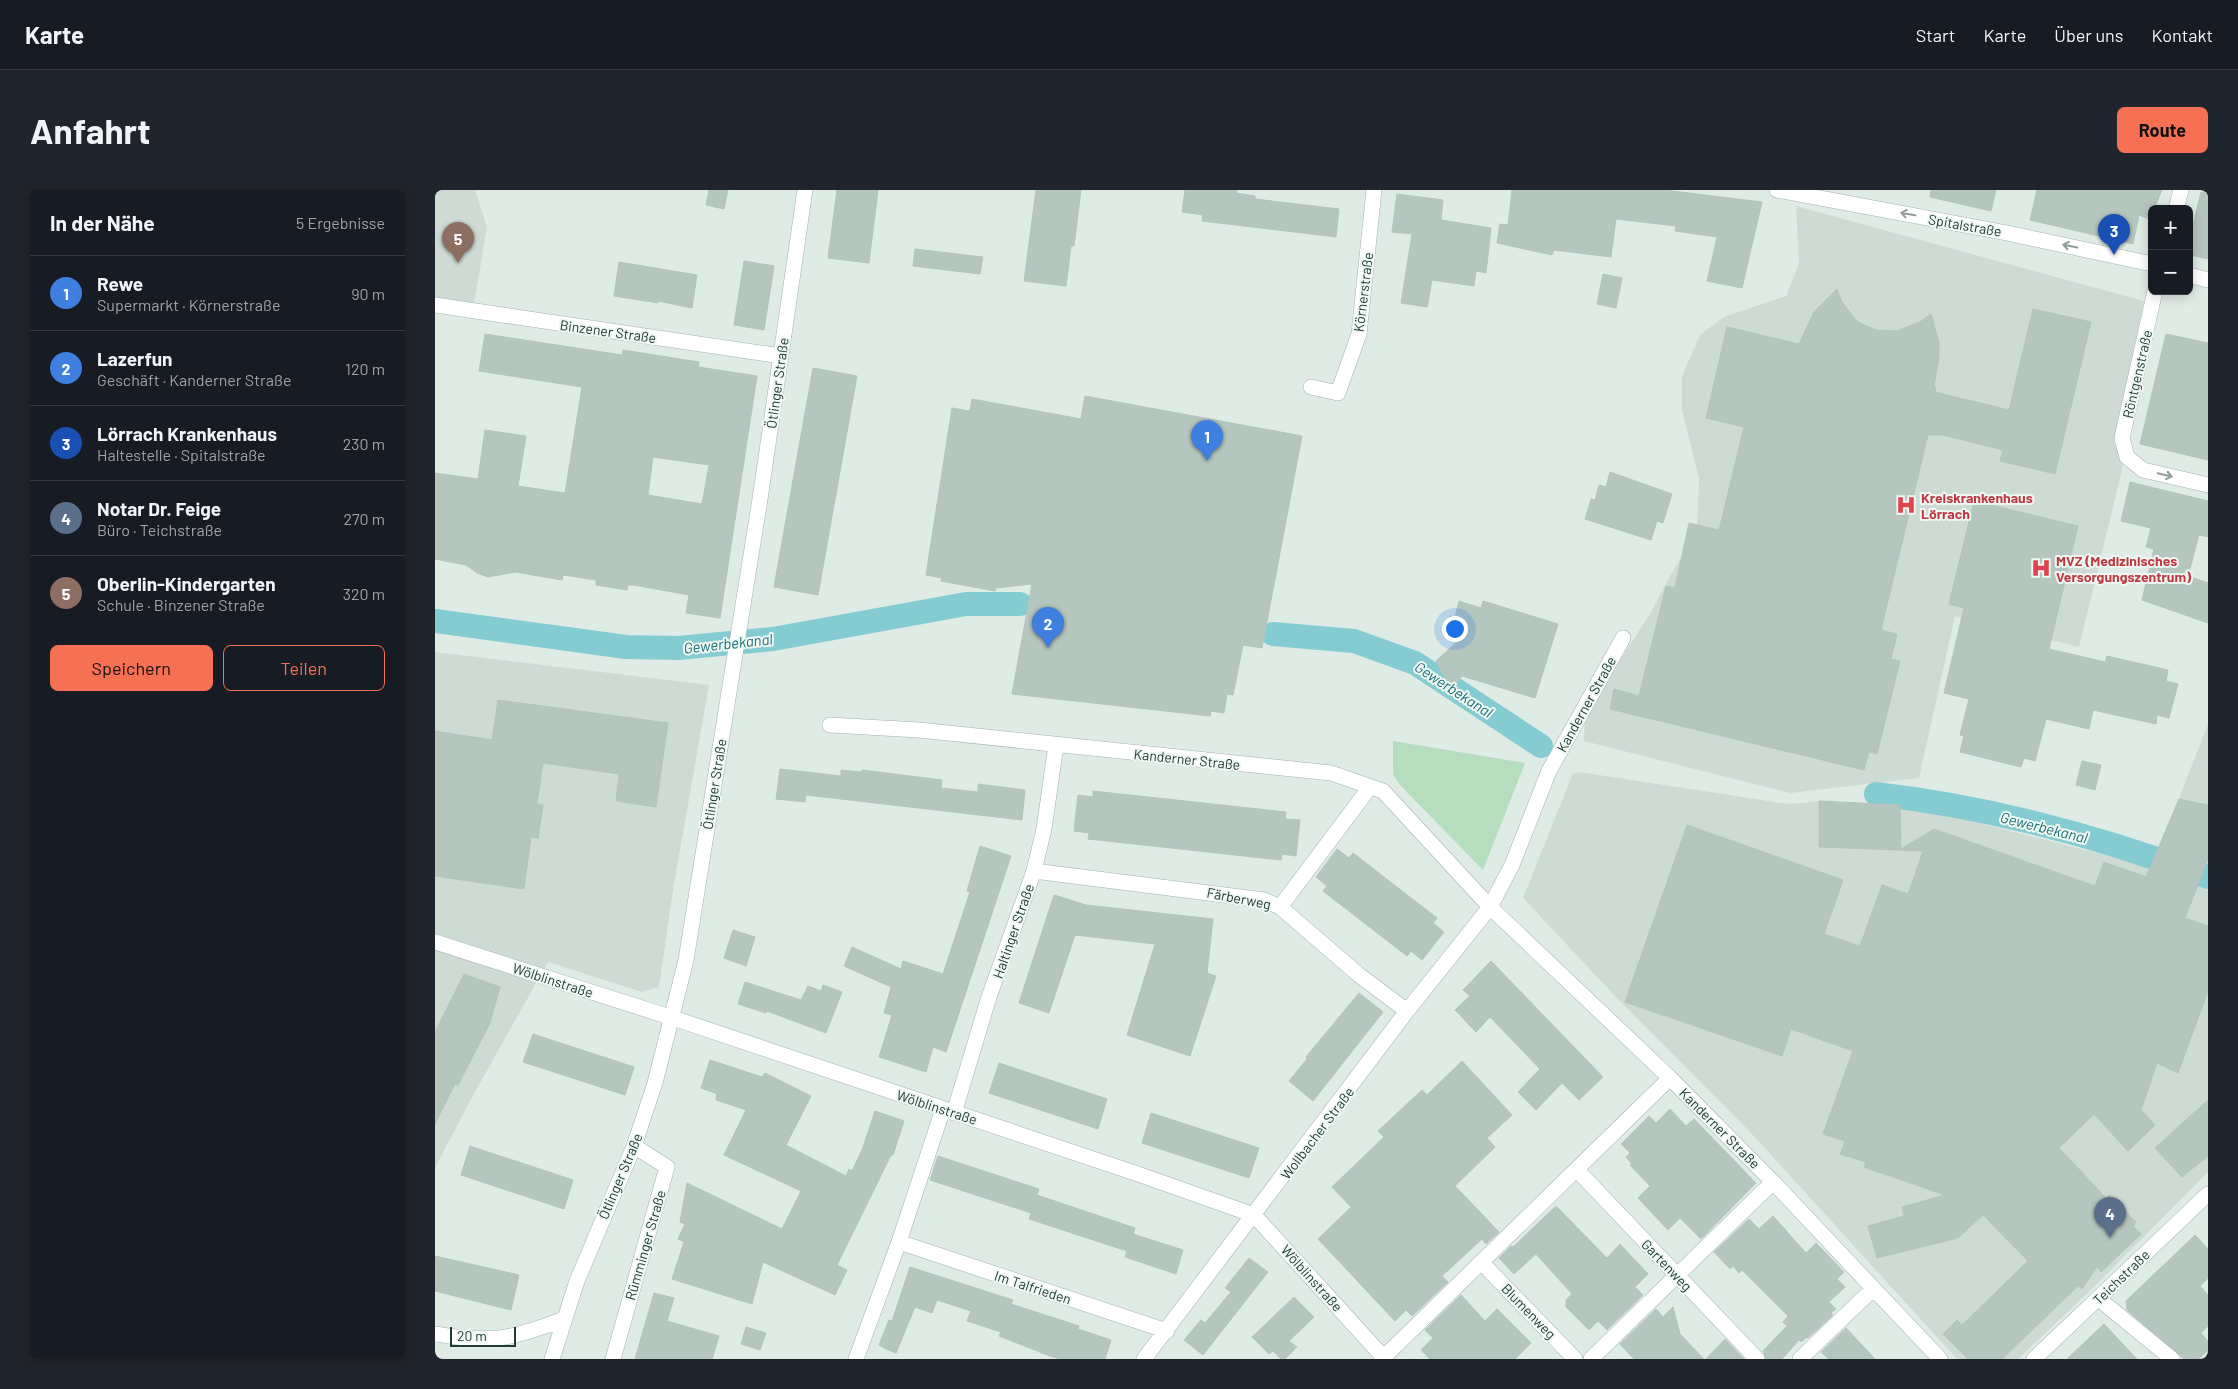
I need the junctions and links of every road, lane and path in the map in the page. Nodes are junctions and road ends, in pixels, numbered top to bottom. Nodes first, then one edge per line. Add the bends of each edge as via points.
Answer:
1 (805, 190) edge
2 (1374, 190) edge
3 (1780, 190) edge
4 (2181, 190) edge
5 (2177, 205) edge
6 (2148, 263) edge
7 (2193, 276) edge
8 (2208, 280) edge
9 (2154, 295) edge
10 (435, 305) edge
11 (781, 356) junction
12 (1311, 387) dead end
13 (2208, 485) edge
14 (1623, 638) dead end
15 (830, 726) dead end
16 (1056, 745) junction
17 (1370, 787) junction
18 (1034, 871) junction
19 (1280, 907) junction
20 (1491, 907) junction
21 (435, 942) edge
22 (1407, 1011) junction
23 (673, 1018) junction
24 (1671, 1078) junction
25 (948, 1111) junction
26 (634, 1146) junction
27 (1577, 1170) junction
28 (1773, 1182) junction
29 (2208, 1194) edge
30 (1254, 1215) junction
31 (899, 1242) junction
32 (1482, 1263) junction
33 (1678, 1276) junction
34 (1873, 1289) junction
35 (2099, 1299) junction
36 (565, 1319) junction
37 (1167, 1331) junction
38 (435, 1334) edge
39 (1384, 1358) edge
40 (552, 1359) edge
41 (613, 1359) edge
42 (856, 1359) edge
43 (1144, 1359) edge
44 (1575, 1359) edge
45 (1591, 1359) edge
46 (1757, 1359) edge
47 (1800, 1359) edge
48 (1940, 1359) edge
49 (2034, 1359) edge
50 (2172, 1359) edge

1 - 11 street, Ötlinger Straße
2 - 12 street, Körnerstraße via 1359,334 1338,393
6 -> 3 street, Spitalstraße
4 - 5 street
7 - 8 street
9 -> 13 street, Röntgenstraße via 2122,438 2127,457 2143,470
10 - 11 street, Binzener Straße
11 - 23 street, Ötlinger Straße via 686,960
14 - 20 street, Kanderner Straße via 1549,771 1512,865
15 - 16 street, Kanderner Straße via 919,730
16 - 17 street, Kanderner Straße via 1331,773
16 - 18 street, Haltinger Straße via 1045,829
17 - 19 street
17 - 20 street, Kanderner Straße via 1383,791
18 - 19 street, Färberweg via 1237,896 1264,900
18 - 25 street, Haltinger Straße
19 - 22 street, Färberweg via 1359,975
20 - 22 street, Wollbacher Straße
20 - 24 street, Kanderner Straße
21 - 23 street, Wölblinstraße
22 - 30 street, Wollbacher Straße
23 - 25 street, Wölblinstraße
23 - 26 street, Ötlinger Straße
24 - 27 street
24 - 28 street, Kanderner Straße
25 - 30 street, Wölblinstraße
25 - 31 street, Haltinger Straße
26 - 36 street, Ötlinger Straße via 595,1235
26 - 41 street, Rümminger Straße via 667,1168
27 - 32 street
27 - 33 street, Gartenweg
28 - 33 street
28 - 34 street, Kanderner Straße
29 - 35 street, Teichstraße
30 - 37 street, Wollbacher Straße
30 - 39 street, Wölblinstraße
31 - 37 street, Im Talfrieden
31 - 42 street, Haltinger Straße
32 - 39 street
32 - 44 street, Blumenweg
33 - 45 street
33 - 46 street, Gartenweg
34 - 47 street
34 - 48 street, Kanderner Straße
35 - 49 street, Teichstraße
35 - 50 street
36 - 38 street via 499,1340
36 - 40 street, Ötlinger Straße
37 - 43 street, Wollbacher Straße

